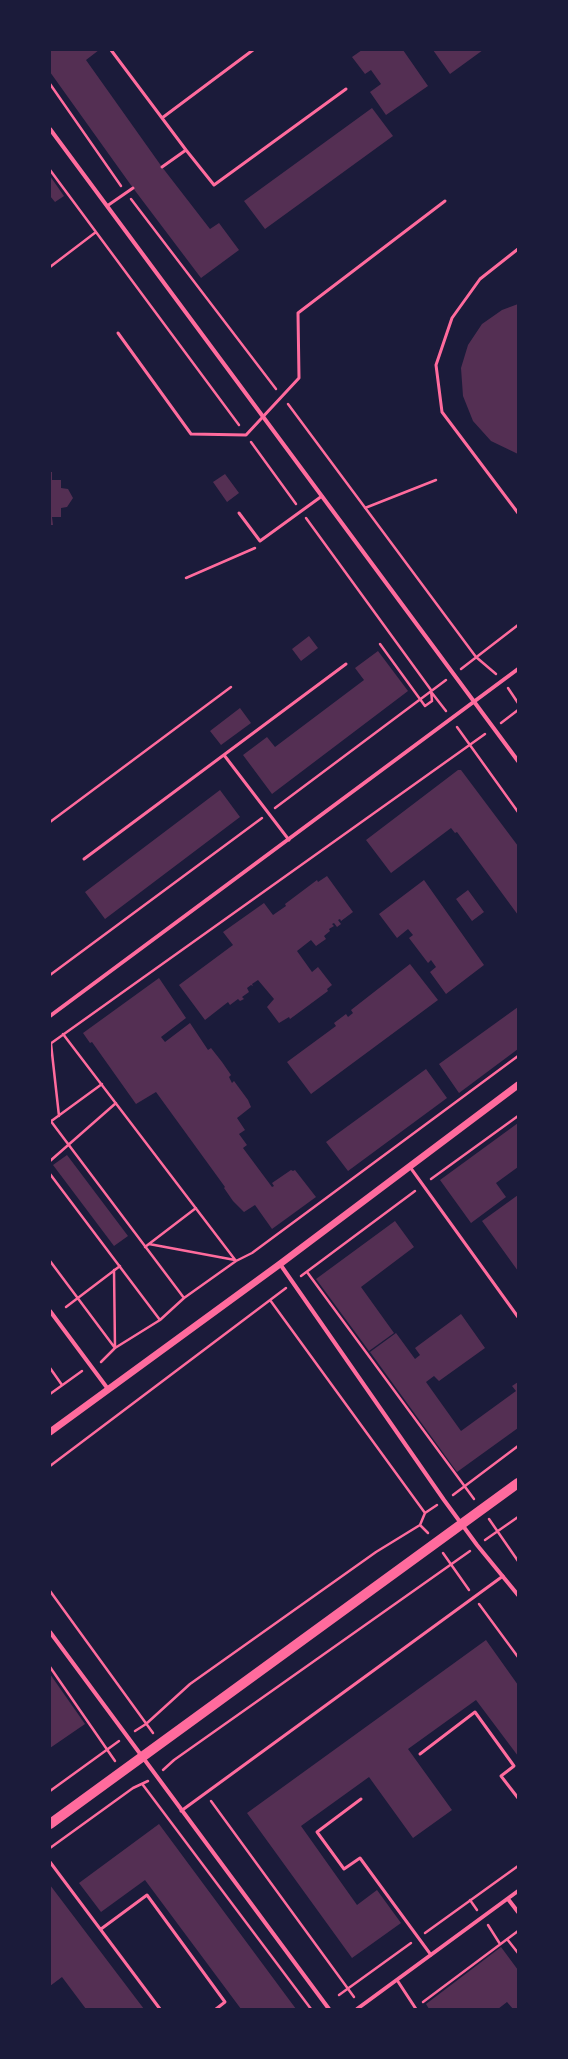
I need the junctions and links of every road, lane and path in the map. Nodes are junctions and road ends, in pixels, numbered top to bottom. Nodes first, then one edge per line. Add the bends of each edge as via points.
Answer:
1 (111, 50) edge
2 (253, 50) edge
3 (346, 89) dead end
4 (162, 118) junction
5 (50, 129) edge
6 (186, 150) junction
7 (162, 167) dead end
8 (133, 188) dead end
9 (445, 201) dead end
10 (107, 206) junction
11 (96, 232) dead end
12 (518, 249) edge
13 (50, 267) edge
14 (118, 333) dead end
15 (263, 416) junction
16 (436, 480) dead end
17 (322, 496) junction
18 (365, 508) dead end
19 (239, 512) dead end
20 (518, 513) edge
21 (257, 547) dead end
22 (186, 578) dead end
23 (518, 625) edge
24 (380, 644) dead end
25 (476, 657) dead end
26 (346, 664) dead end
27 (518, 669) edge
28 (231, 687) dead end
29 (420, 699) junction
30 (475, 703) junction
31 (425, 706) dead end
32 (518, 710) edge
33 (452, 720) junction
34 (494, 728) junction
35 (469, 744) junction
36 (224, 755) junction
37 (518, 761) edge
38 (518, 812) edge
39 (268, 813) junction
40 (50, 822) edge
41 (289, 840) junction
42 (84, 859) dead end
43 (50, 975) edge
44 (50, 1016) edge
45 (63, 1034) junction
46 (51, 1044) edge
47 (518, 1056) edge
48 (102, 1084) junction
49 (518, 1085) edge
50 (116, 1103) junction
51 (59, 1116) junction
52 (518, 1116) edge
53 (50, 1121) edge
54 (70, 1145) junction
55 (50, 1161) edge
56 (410, 1167) junction
57 (50, 1174) edge
58 (423, 1185) junction
59 (196, 1208) junction
60 (149, 1244) junction
61 (145, 1247) junction
62 (50, 1261) edge
63 (236, 1261) junction
64 (280, 1264) junction
65 (120, 1266) junction
66 (114, 1270) junction
67 (306, 1272) junction
68 (293, 1282) junction
69 (78, 1298) junction
70 (184, 1298) junction
71 (270, 1300) junction
72 (66, 1307) dead end
73 (50, 1311) edge
74 (518, 1317) edge
75 (160, 1320) junction
76 (115, 1348) junction
77 (91, 1365) junction
78 (50, 1368) edge
79 (62, 1385) junction
80 (108, 1389) junction
81 (50, 1394) edge
82 (50, 1432) edge
83 (518, 1446) edge
84 (50, 1466) edge
85 (518, 1483) edge
86 (464, 1487) junction
87 (444, 1500) junction
88 (483, 1510) junction
89 (425, 1513) junction
90 (518, 1518) edge
91 (462, 1524) junction
92 (497, 1532) junction
93 (477, 1545) junction
94 (518, 1561) edge
95 (503, 1575) junction
96 (50, 1591) edge
97 (518, 1595) edge
98 (50, 1632) edge
99 (50, 1667) edge
100 (146, 1724) junction
101 (126, 1736) junction
102 (161, 1743) junction
103 (107, 1748) junction
104 (420, 1754) dead end
105 (142, 1757) junction
106 (174, 1760) junction
107 (122, 1772) junction
108 (157, 1776) junction
109 (144, 1785) junction
110 (133, 1788) junction
111 (50, 1791) edge
112 (205, 1793) junction
113 (518, 1798) edge
114 (361, 1799) dead end
115 (181, 1811) junction
116 (50, 1824) edge
117 (50, 1848) edge
118 (50, 1862) edge
119 (518, 1866) edge
120 (518, 1891) edge
121 (508, 1899) junction
122 (518, 1912) edge
123 (101, 1929) junction
124 (518, 1930) edge
125 (418, 1938) junction
126 (507, 1939) junction
127 (518, 1953) edge
128 (430, 1955) junction
129 (397, 1980) junction
130 (348, 1989) junction
131 (339, 1995) dead end
132 (354, 1997) dead end
133 (415, 2008) edge
134 (160, 2009) edge
135 (216, 2009) edge
136 (311, 2009) edge
137 (329, 2009) edge
138 (357, 2009) edge

1 - 4 lane
2 - 4 lane
3 - 6 lane via 214,185
4 - 6 lane
5 - 10 street
6 - 7 lane
8 - 10 lane
9 - 15 lane via 298,313 299,378
10 - 15 street
11 - 13 path
12 - 20 lane via 480,279 452,318 436,365 442,412
14 - 15 lane via 191,434 246,435
15 - 17 street
16 - 18 path
17 - 19 lane via 260,541
17 - 30 street
21 - 22 path
23 - 25 path
24 - 29 path
26 - 36 lane
27 - 30 street
28 - 40 path
29 - 31 path
29 - 33 path via 432,691
29 - 39 path
30 - 33 street
30 - 34 street
32 - 34 path
33 - 35 path
33 - 41 street
34 - 35 path
34 - 37 street
35 - 38 path
35 - 45 path
36 - 39 lane
36 - 42 lane
39 - 41 lane
39 - 43 path
41 - 44 street
45 - 46 path
45 - 48 path
46 - 51 path
47 - 63 path via 252,1253
48 - 50 path
48 - 51 path
49 - 56 street
50 - 54 path
50 - 59 path
51 - 53 path
52 - 58 path
53 - 54 path
54 - 55 path
54 - 61 path
56 - 58 lane
56 - 64 street
57 - 65 path
58 - 67 path
58 - 74 lane
59 - 60 path
59 - 63 path
60 - 61 path
60 - 63 path
61 - 70 path
62 - 69 path
63 - 70 path
64 - 68 street
64 - 80 street
65 - 66 path
65 - 75 path
66 - 69 path
66 - 76 path
67 - 68 path
67 - 86 path
68 - 71 path
68 - 87 street
69 - 72 path
69 - 76 path
70 - 75 path
71 - 84 path
71 - 89 path
73 - 77 street
75 - 76 path
76 - 77 path via 103,1361
77 - 79 path
77 - 80 street
78 - 79 path
79 - 81 path
80 - 82 street
83 - 86 path
85 - 88 main road
86 - 87 path
86 - 88 path
87 - 89 path
87 - 91 street
88 - 91 main road
88 - 92 path
89 - 100 path via 420,1524 376,1552 190,1684
90 - 92 path
91 - 93 street
91 - 102 main road
92 - 93 path
92 - 94 path
93 - 95 street
93 - 106 path
95 - 97 street
95 - 112 lane
96 - 100 path
98 - 101 street
99 - 103 path
100 - 101 path
100 - 102 path
101 - 103 path
101 - 105 street
102 - 105 main road
102 - 106 path
103 - 107 path
103 - 111 path
104 - 113 lane via 475,1712 514,1766 501,1776
105 - 107 main road
105 - 108 street
106 - 108 path
107 - 110 path
107 - 116 main road
108 - 109 path
108 - 115 street
109 - 110 path
109 - 136 path
110 - 117 path
112 - 115 lane
112 - 130 path
114 - 125 lane via 317,1832 344,1869 360,1858
115 - 137 street
118 - 123 lane
119 - 125 path
120 - 121 street
121 - 122 street
121 - 128 street
123 - 134 lane
123 - 135 lane via 147,1895 225,2002
124 - 126 path
125 - 128 lane
125 - 130 path
126 - 127 path
126 - 133 path
128 - 129 street
129 - 133 lane
129 - 138 street
130 - 131 path
130 - 132 path

